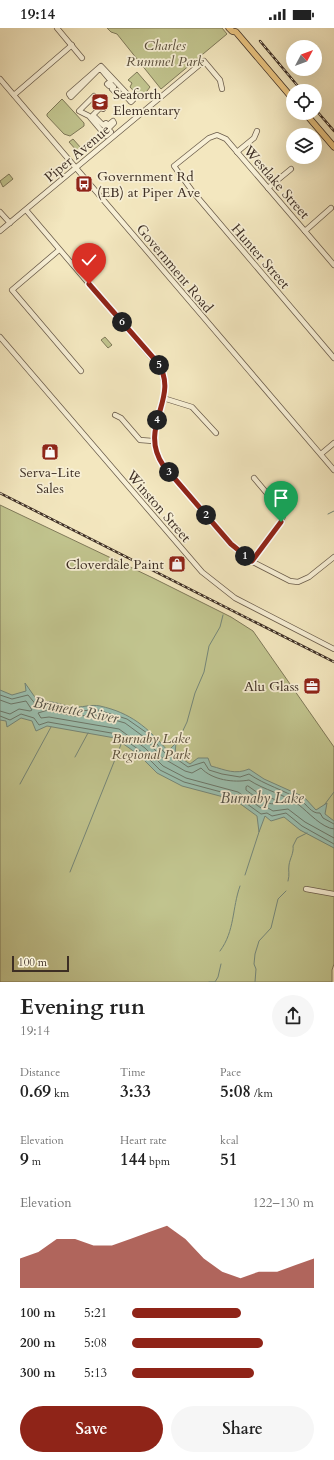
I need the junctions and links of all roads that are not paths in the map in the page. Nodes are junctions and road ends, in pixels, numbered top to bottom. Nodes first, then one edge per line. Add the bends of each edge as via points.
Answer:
1 (57, 28) edge
2 (229, 28) edge
3 (236, 30) edge
4 (72, 45) junction
5 (82, 58) dead end
6 (101, 66) joint
7 (0, 79) edge
8 (222, 89) dead end
9 (286, 91) edge
10 (14, 95) junction
11 (94, 96) joint
12 (311, 120) edge
13 (257, 130) dead end
14 (334, 146) edge
15 (237, 152) junction
16 (174, 166) joint
17 (76, 168) junction
18 (291, 169) dead end
19 (268, 188) junction
20 (331, 208) dead end
21 (26, 210) junction
22 (0, 212) edge
23 (10, 223) junction
24 (0, 231) edge
25 (305, 231) junction
26 (60, 250) junction
27 (334, 265) edge
28 (0, 337) edge
29 (334, 358) edge
30 (81, 371) dead end
31 (163, 398) junction
32 (115, 415) dead end
33 (216, 433) dead end
34 (153, 441) junction
35 (334, 443) edge
36 (321, 454) junction
37 (334, 470) edge
38 (254, 478) dead end
39 (334, 557) edge
40 (252, 561) junction
41 (334, 649) edge
42 (306, 889) dead end
43 (334, 894) edge

1 - 4 street
2 - 3 main road via 232,32
3 - 9 main road
4 - 5 street
4 - 10 street
6 - 6 street via 133,100 131,102 126,96 118,95 111,84 109,86 111,80 100,68 71,97 69,95
7 - 10 street, Government Road
8 - 17 street, Piper Avenue via 220,80 204,61
10 - 17 street, Government Road
11 - 11 street via 103,109 101,107 93,115 103,125 113,121 114,123 108,128 111,132 106,136 79,110
12 - 14 main road
13 - 15 street via 254,138
15 - 16 street, Westlake Street via 226,139 217,136 209,138
15 - 19 street, Westlake Street
16 - 29 street, Hunter Street via 192,192
17 - 21 street, Piper Avenue
17 - 36 street, Government Road
18 - 19 street
19 - 25 street, Westlake Street
20 - 25 street
21 - 23 street, Piper Avenue
21 - 26 street
22 - 23 street
23 - 24 street, Piper Avenue
25 - 27 street, Westlake Street
26 - 30 street via 12,290
26 - 31 street via 159,366 164,380
28 - 41 street, Winston Street via 202,572 236,598
31 - 33 street via 192,407
31 - 34 street
32 - 34 street via 121,418 140,440
34 - 40 street via 156,454 163,465 231,544
35 - 36 street
36 - 37 street, Government Road
38 - 40 street via 282,510 283,516
39 - 40 street via 309,577 298,582 290,581
42 - 43 street

